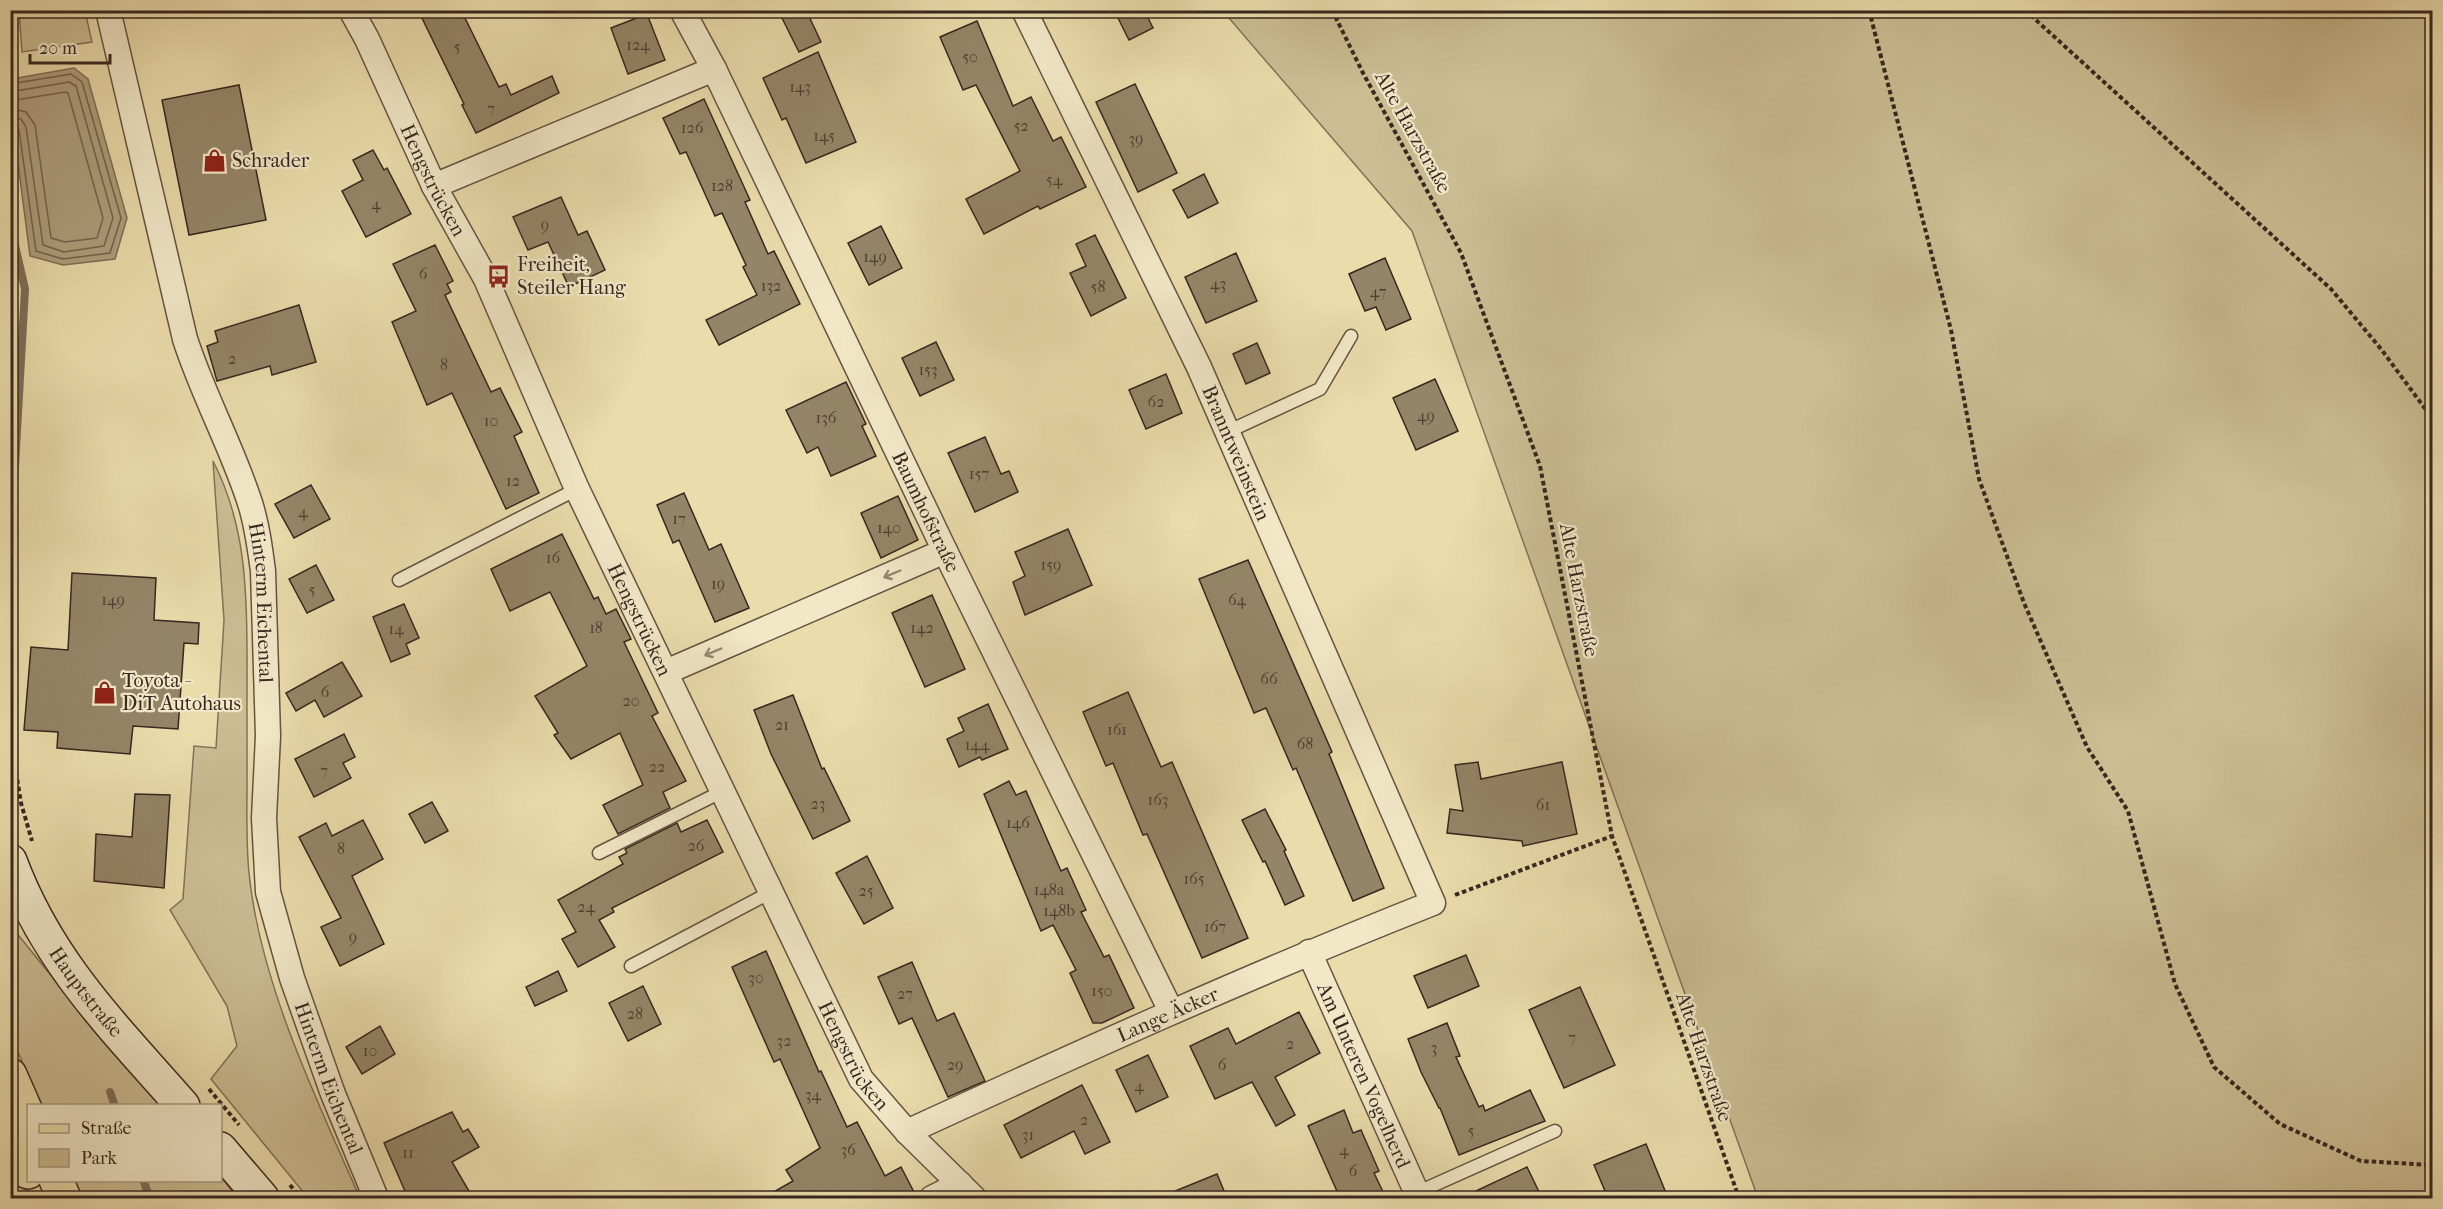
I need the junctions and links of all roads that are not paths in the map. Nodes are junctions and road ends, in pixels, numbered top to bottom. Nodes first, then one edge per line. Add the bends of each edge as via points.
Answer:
1 (108, 10) edge
2 (351, 10) edge
3 (682, 10) edge
4 (1024, 10) edge
5 (714, 69) junction
6 (434, 186) junction
7 (1351, 336) dead end
8 (1227, 432) junction
9 (577, 489) junction
10 (945, 551) junction
11 (399, 580) dead end
12 (666, 672) junction
13 (723, 791) junction
14 (599, 853) dead end
15 (22, 854) edge
16 (771, 892) junction
17 (1433, 903) joint
18 (1309, 952) junction
19 (631, 966) dead end
20 (1172, 1011) junction
21 (10, 1075) edge
22 (194, 1095) edge
23 (27, 1114) edge
24 (10, 1131) edge
25 (1555, 1131) dead end
26 (907, 1132) junction
27 (232, 1139) edge
28 (27, 1170) edge
29 (33, 1182) edge
30 (57, 1182) edge
31 (274, 1190) edge
32 (967, 1191) edge
33 (1418, 1196) edge
34 (40, 1198) edge
35 (64, 1198) edge
36 (376, 1198) edge
37 (932, 1198) edge

1 - 36 street, Hinterm Eichental via 185,339 243,483 260,547 268,736 264,843 272,911 333,1094
2 - 6 street, Hengstrücken
3 - 5 street, Baumhofstraße
4 - 8 street, Branntweinstein
5 - 6 street
5 - 10 street, Baumhofstraße
6 - 9 street, Hengstrücken via 486,279
7 - 8 lane via 1320,389
8 - 17 street, Branntweinstein
9 - 11 lane
9 - 12 street, Hengstrücken
10 -> 12 street
10 - 20 street, Baumhofstraße
12 - 13 street, Hengstrücken
13 - 14 lane
13 - 16 street, Hengstrücken
15 - 22 street, Hauptstraße via 33,915 66,969
16 - 19 lane
16 - 26 street, Hengstrücken via 861,1079
17 - 18 street, Lange Äcker
18 - 20 street, Lange Äcker
18 - 33 street, Am Unteren Vogelherd
20 - 26 street, Lange Äcker
21 - 23 main road
24 - 28 main road
25 - 33 lane
26 - 32 street, Hengstrücken
27 - 31 street
29 - 34 main road
30 - 35 main road
32 - 37 street

